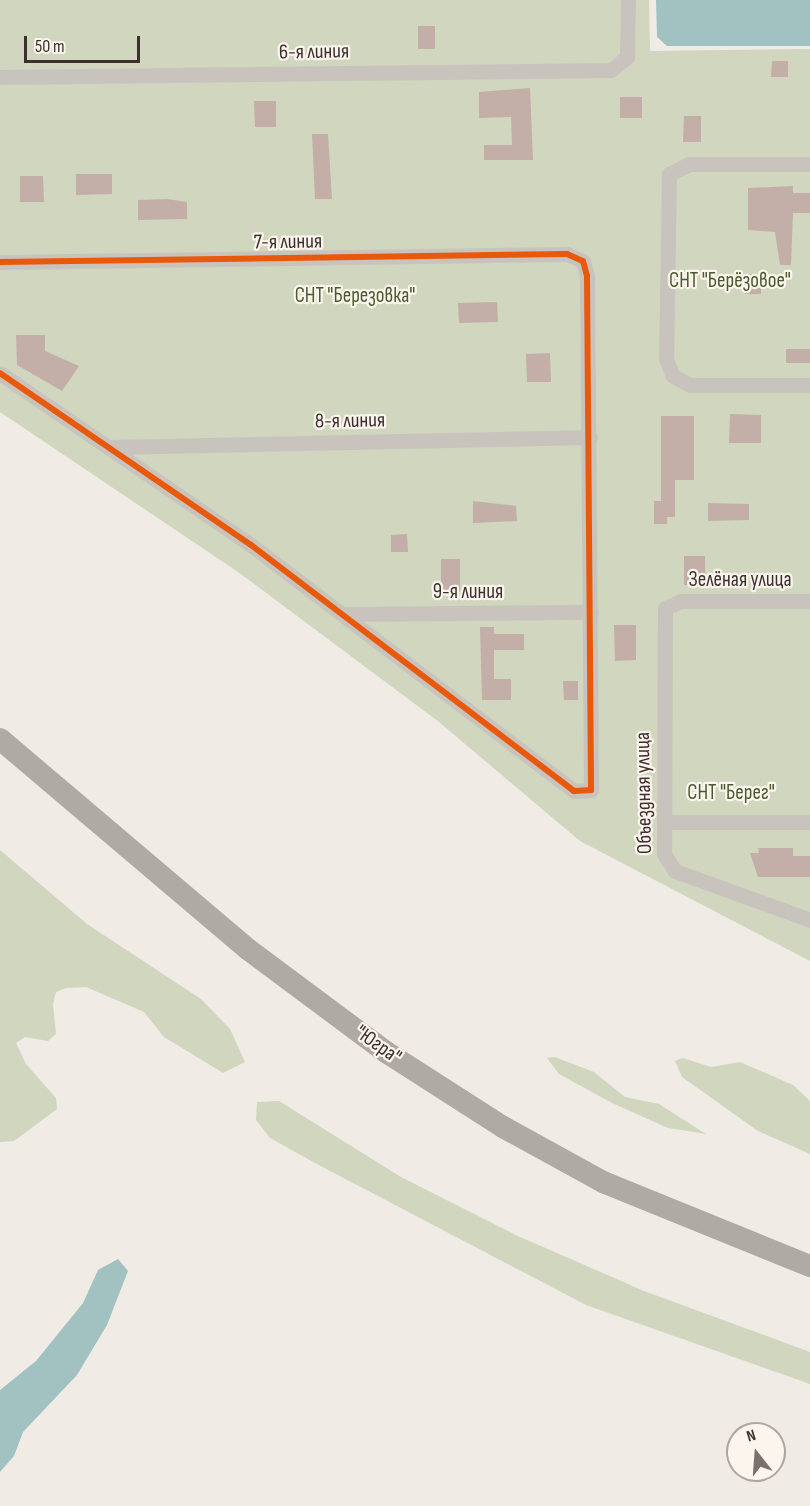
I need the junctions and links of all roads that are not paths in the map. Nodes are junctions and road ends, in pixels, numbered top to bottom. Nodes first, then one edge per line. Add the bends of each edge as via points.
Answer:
1 (628, 0) edge
2 (0, 77) edge
3 (810, 164) edge
4 (0, 262) edge
5 (0, 373) edge
6 (810, 385) edge
7 (590, 437) junction
8 (111, 447) junction
9 (810, 601) edge
10 (670, 604) joint
11 (591, 612) junction
12 (345, 614) junction
13 (0, 739) edge
14 (664, 822) junction
15 (810, 822) edge
16 (810, 921) edge
17 (810, 1266) edge

1 - 2 street, 6-я линия via 626,61 611,70
3 - 6 street via 673,169 668,181 666,347 673,376 690,385
4 - 7 street, 7-я линия via 576,256 587,272
5 - 8 street
7 - 8 street, 8-я линия
7 - 11 street
8 - 12 street
9 - 10 street, Зелёная улица
10 - 14 street, Объездная улица via 664,614
11 - 12 street, 9-я линия
11 - 12 street via 594,786 580,795
13 - 17 highway, "Югра" via 249,950 386,1052 503,1127 603,1182
14 - 15 street
14 - 16 street, Объездная улица via 664,854 675,871

